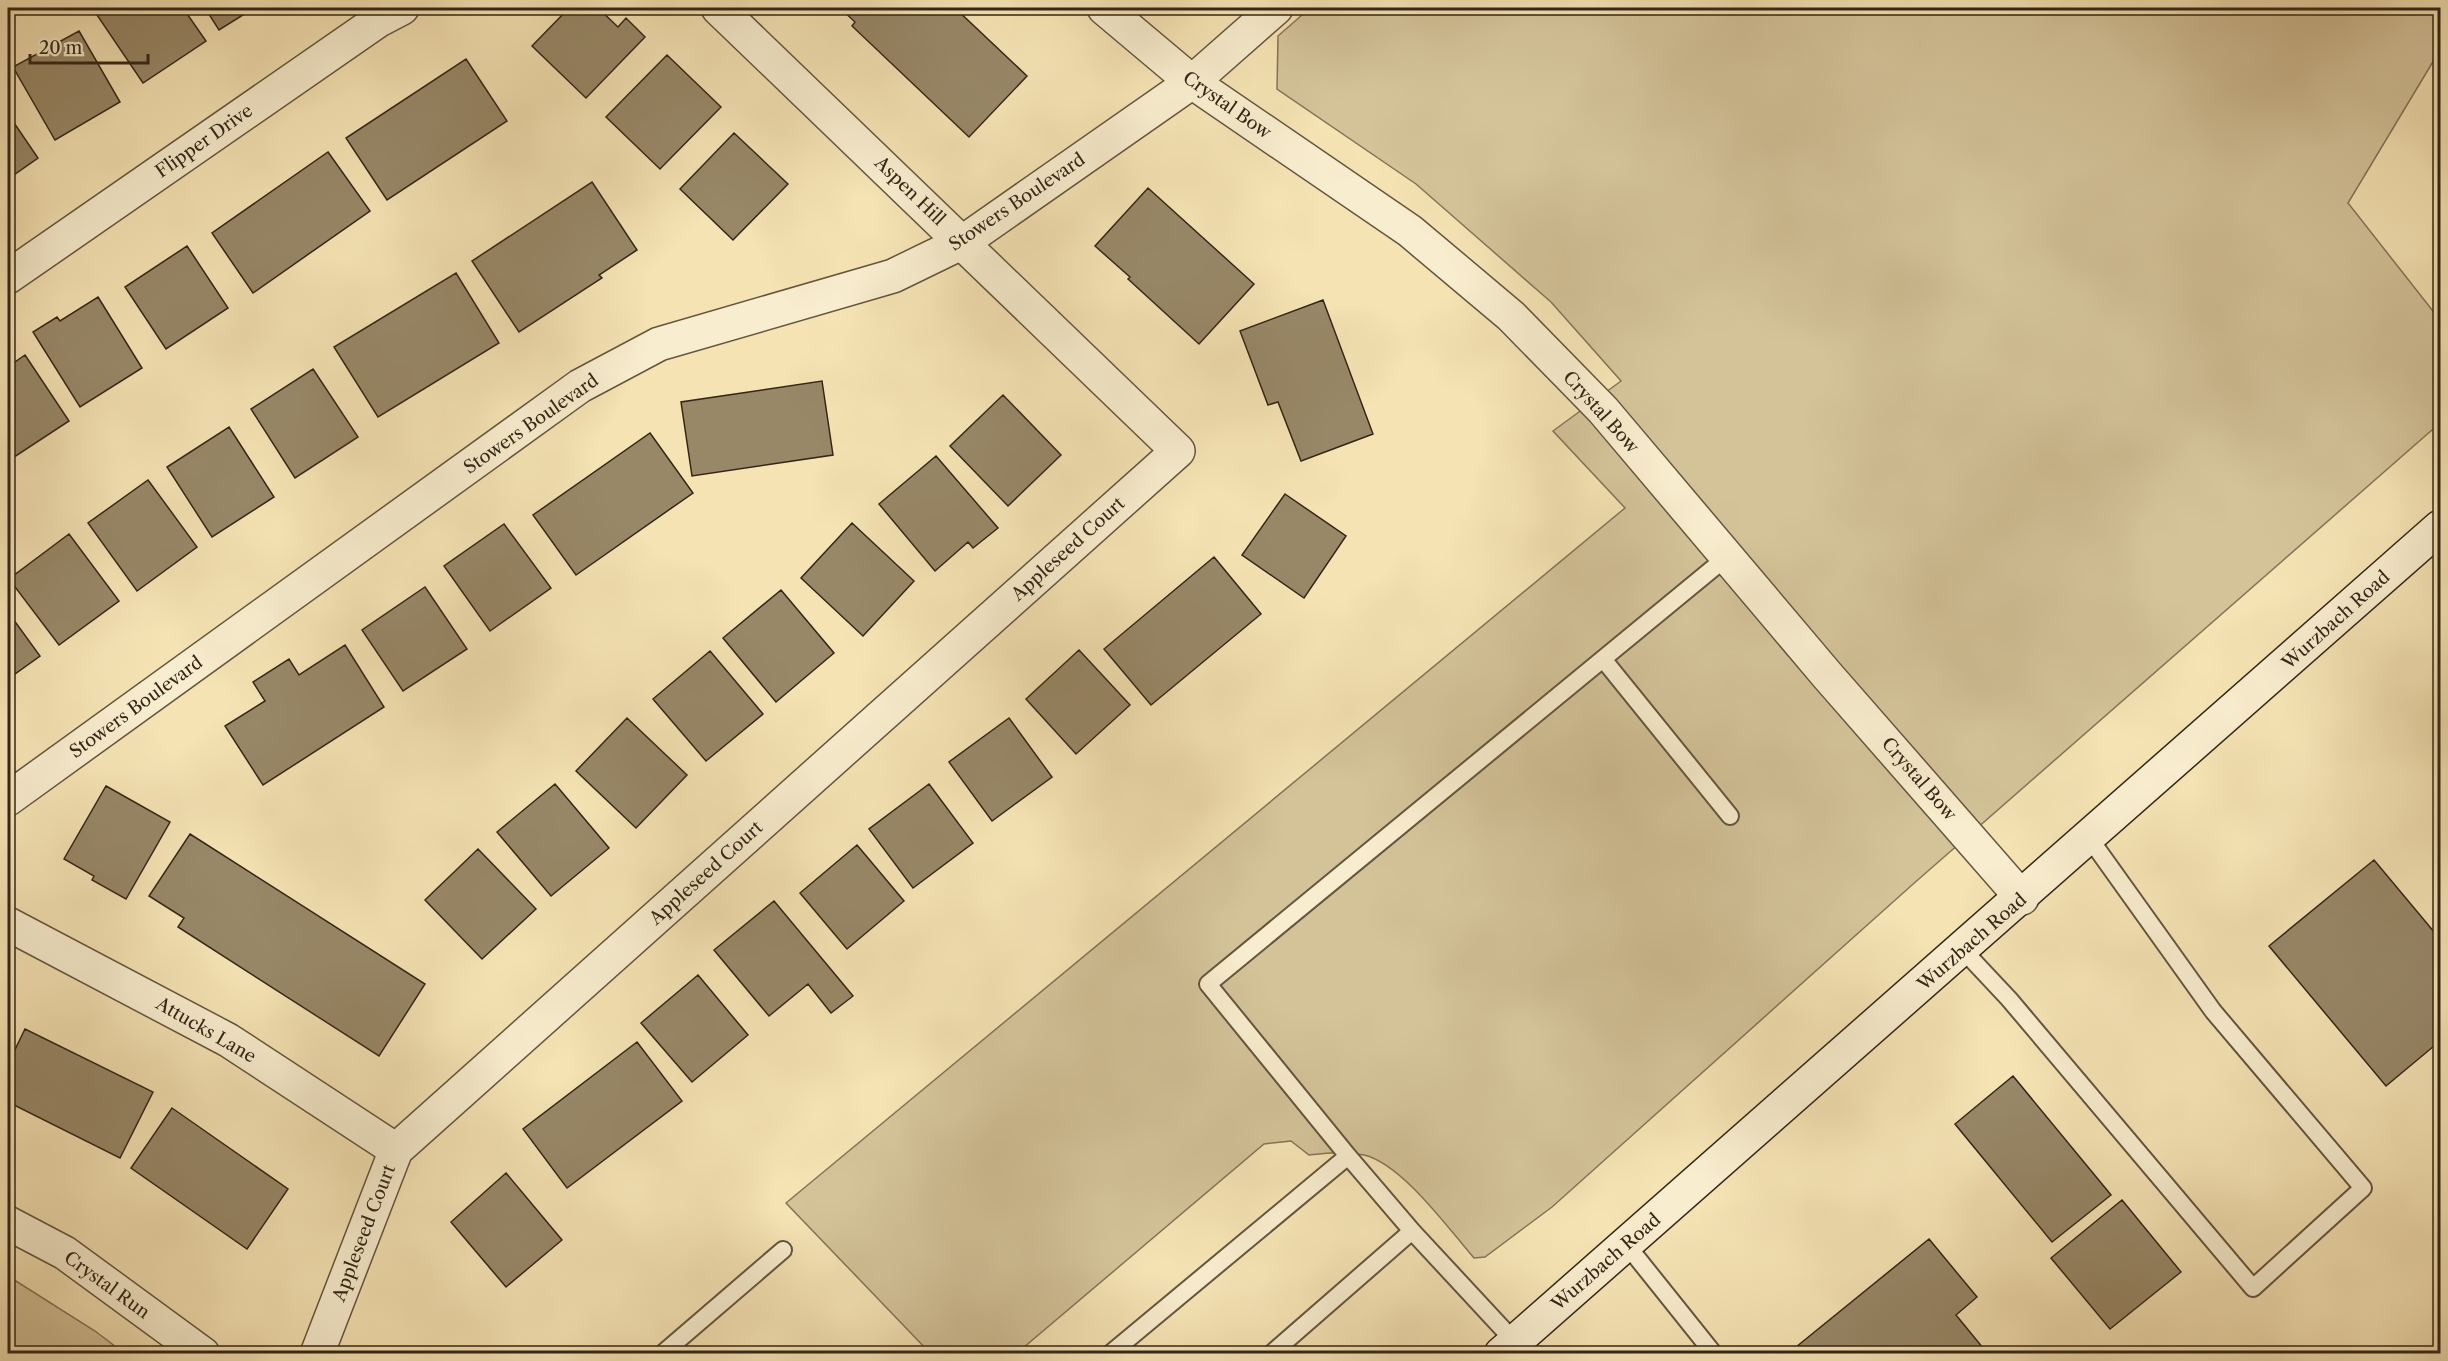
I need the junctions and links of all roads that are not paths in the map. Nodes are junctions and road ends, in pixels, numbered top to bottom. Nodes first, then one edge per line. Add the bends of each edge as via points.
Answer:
1 (402, 8) edge
2 (718, 8) edge
3 (1104, 8) edge
4 (1276, 8) edge
5 (1192, 82) junction
6 (963, 242) junction
7 (8, 277) edge
8 (1178, 451) joint
9 (2440, 527) edge
10 (1728, 556) junction
11 (1603, 659) junction
12 (8, 800) edge
13 (1730, 816) dead end
14 (2090, 838) junction
15 (2022, 898) junction
16 (8, 924) edge
17 (1963, 950) junction
18 (396, 1150) junction
19 (1348, 1155) junction
20 (8, 1223) edge
21 (1412, 1231) junction
22 (1626, 1244) junction
23 (783, 1250) dead end
24 (1508, 1348) edge
25 (203, 1353) edge
26 (317, 1353) edge
27 (662, 1353) edge
28 (1110, 1353) edge
29 (1271, 1353) edge
30 (1714, 1353) edge

1 - 7 street, Flipper Drive
2 - 6 street, Aspen Hill
3 - 5 street, Crystal Bow
4 - 5 street, Stowers Boulevard
5 - 6 street, Stowers Boulevard
5 - 10 street, Crystal Bow via 1410,231 1511,316 1603,410
6 - 8 street, Aspen Hill
6 - 12 street, Stowers Boulevard via 893,276 659,344 580,386
8 - 18 street, Appleseed Court
9 - 14 street, Wurzbach Road
10 - 11 lane
10 - 15 street, Crystal Bow
11 - 13 lane
11 - 19 lane via 1208,984
14 - 15 street, Wurzbach Road
14 - 17 lane via 2213,1011 2363,1188 2253,1288 2009,999
15 - 17 street, Wurzbach Road
16 - 18 street, Attucks Lane via 228,1040
17 - 22 street, Wurzbach Road
18 - 26 street, Appleseed Court
19 - 21 lane
19 - 28 lane
20 - 25 street, Crystal Run via 65,1253
21 - 24 lane
21 - 29 lane
22 - 24 street, Wurzbach Road
22 - 30 lane
23 - 27 lane

